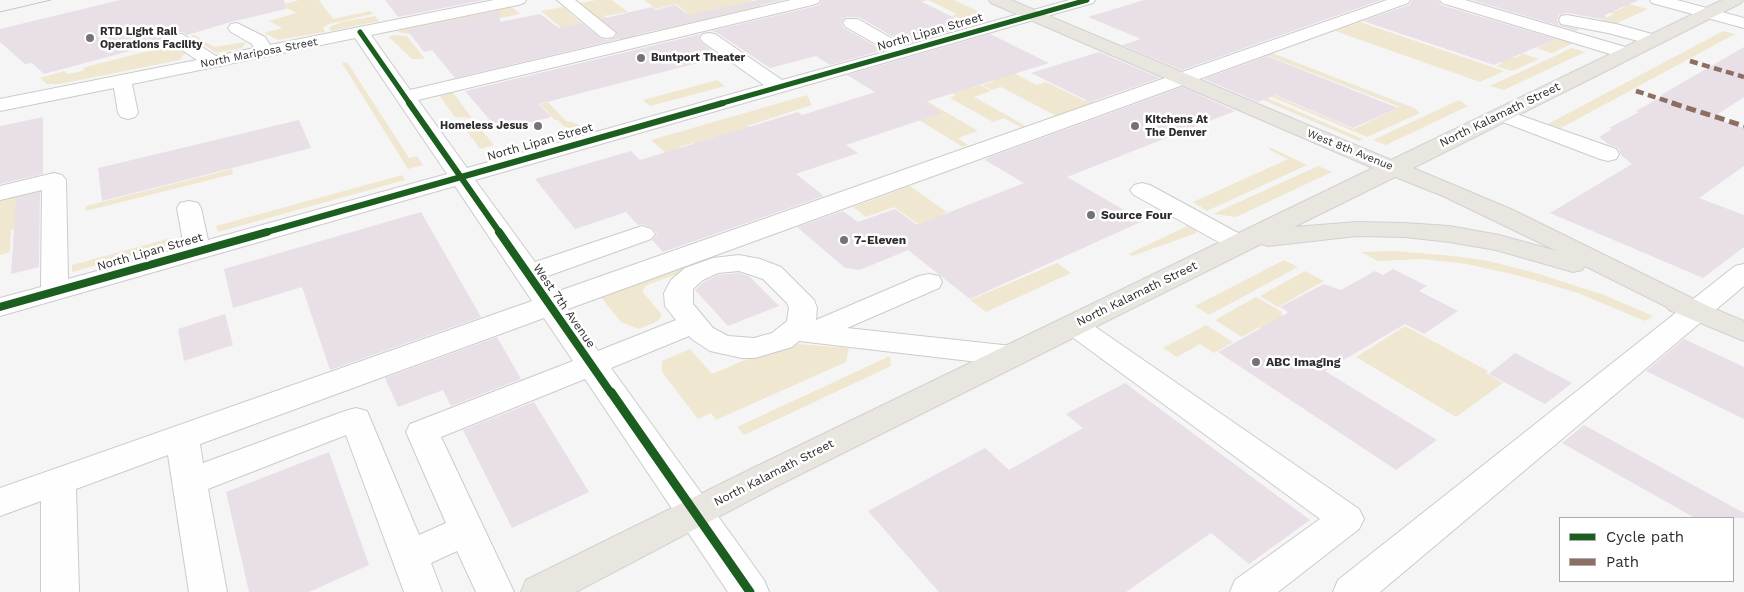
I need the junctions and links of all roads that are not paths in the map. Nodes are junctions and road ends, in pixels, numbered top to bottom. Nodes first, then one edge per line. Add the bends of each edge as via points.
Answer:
1 (518, 0) edge
2 (565, 0) edge
3 (812, 0) edge
4 (997, 0) edge
5 (1087, 0) edge
6 (1402, 0) edge
7 (1448, 0) edge
8 (1658, 0) edge
9 (1735, 0) edge
10 (468, 5) edge
11 (1533, 13) dead end
12 (1708, 13) junction
13 (1033, 15) junction
14 (1744, 22) edge
15 (852, 23) dead end
16 (237, 28) dead end
17 (360, 32) junction
18 (607, 34) dead end
19 (176, 38) dead end
20 (709, 38) dead end
21 (1653, 40) junction
22 (264, 52) junction
23 (903, 52) junction
24 (1626, 54) junction
25 (212, 62) junction
26 (28, 78) dead end
27 (1182, 79) junction
28 (122, 80) junction
29 (779, 87) junction
30 (405, 97) junction
31 (28, 99) junction
32 (0, 105) edge
33 (128, 113) dead end
34 (1502, 115) junction
35 (1608, 154) dead end
36 (1394, 168) junction
37 (460, 177) junction
38 (1142, 190) dead end
39 (0, 193) edge
40 (189, 208) dead end
41 (642, 234) dead end
42 (720, 244) junction
43 (1240, 244) junction
44 (198, 251) junction
45 (739, 263) junction
46 (1744, 272) edge
47 (528, 274) junction
48 (928, 282) dead end
49 (54, 291) junction
50 (550, 305) junction
51 (0, 307) edge
52 (1696, 311) junction
53 (695, 324) junction
54 (1074, 325) junction
55 (802, 332) junction
56 (1744, 332) edge
57 (1012, 356) junction
58 (591, 365) junction
59 (182, 437) junction
60 (58, 482) junction
61 (190, 482) junction
62 (0, 502) edge
63 (694, 514) junction
64 (467, 530) junction
65 (409, 556) junction
66 (60, 592) edge
67 (208, 592) edge
68 (423, 592) edge
69 (495, 592) edge
70 (540, 592) edge
71 (750, 592) edge
72 (1249, 592) edge
73 (1352, 592) edge

1 - 10 street, North Mariposa Street
2 - 18 street
3 - 30 street
4 - 13 main road, West 8th Avenue
5 - 13 street, North Lipan Street
6 - 27 street
7 - 24 street
8 - 12 street
9 - 12 main road, North Kalamath Street
10 - 17 street, North Mariposa Street
11 - 21 street
12 - 14 street
12 - 21 main road, North Kalamath Street
13 - 23 street, North Lipan Street
13 - 27 main road, West 8th Avenue
15 - 23 street
16 - 22 street via 259,41
17 - 22 street, North Mariposa Street
17 - 30 street, West 7th Avenue
19 - 25 street
20 - 29 street
21 - 24 main road, North Kalamath Street
22 - 25 street, North Mariposa Street
23 - 29 street, North Lipan Street
24 - 34 main road, North Kalamath Street
25 - 28 street, North Mariposa Street
26 - 31 street
27 - 36 main road, West 8th Avenue
27 - 42 street
28 - 31 street, North Mariposa Street
28 - 33 street
29 - 37 street, North Lipan Street
30 - 37 street, West 7th Avenue
31 - 32 street, North Mariposa Street
34 - 35 street
34 - 36 main road, North Kalamath Street
36 - 43 main road, North Kalamath Street
36 - 52 main road, West 8th Avenue via 1504,215
37 - 44 street, North Lipan Street
37 - 47 street, West 7th Avenue
38 - 43 street
39 - 49 street via 54,180
40 - 44 street
41 - 47 street
42 - 45 street
42 - 50 street
43 - 52 main road, West 8th Avenue via 1357,229 1450,234 1542,254
43 - 54 main road, North Kalamath Street
44 - 49 street, North Lipan Street
45 - 53 street via 703,270 681,286 679,306
45 - 55 street via 772,273 800,300
46 - 52 street
47 - 50 street, West 7th Avenue
48 - 55 street
49 - 51 street, North Lipan Street
50 - 58 street, West 7th Avenue
50 - 59 street
52 - 56 main road, West 8th Avenue
52 - 73 street
53 - 55 street via 710,340 742,348 769,345
53 - 58 street
54 - 57 main road, North Kalamath Street
54 - 72 street via 1346,519
55 - 57 street
57 - 63 main road, North Kalamath Street
58 - 63 street, West 7th Avenue
58 - 64 street via 422,432
59 - 60 street
59 - 61 street
60 - 62 street
60 - 66 street
61 - 65 street via 356,419
61 - 67 street
63 - 70 main road, North Kalamath Street
63 - 71 street, West 7th Avenue
64 - 65 street
64 - 69 street
65 - 68 street

